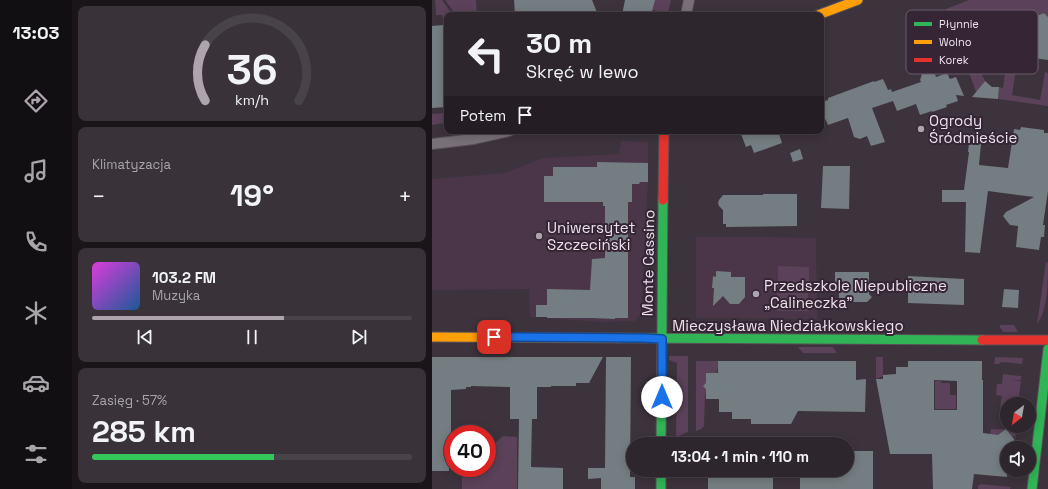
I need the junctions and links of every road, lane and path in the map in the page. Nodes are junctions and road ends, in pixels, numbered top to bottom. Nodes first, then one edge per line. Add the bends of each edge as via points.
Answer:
1 (689, 0) edge
2 (858, 0) edge
3 (687, 12) edge
4 (824, 13) edge
5 (496, 134) edge
6 (664, 134) edge
7 (432, 144) edge
8 (432, 338) edge
9 (662, 339) junction
10 (1048, 340) edge
11 (1048, 349) edge
12 (661, 437) edge
13 (661, 477) edge
14 (661, 489) edge
15 (1032, 489) edge

1 - 3 street
2 - 4 street
5 - 7 street
6 - 9 street, Monte Cassino
8 - 9 street, Mieczysława Niedziałkowskiego
9 - 10 street, Mieczysława Niedziałkowskiego
9 - 12 street, Monte Cassino
11 - 15 street
13 - 14 street

